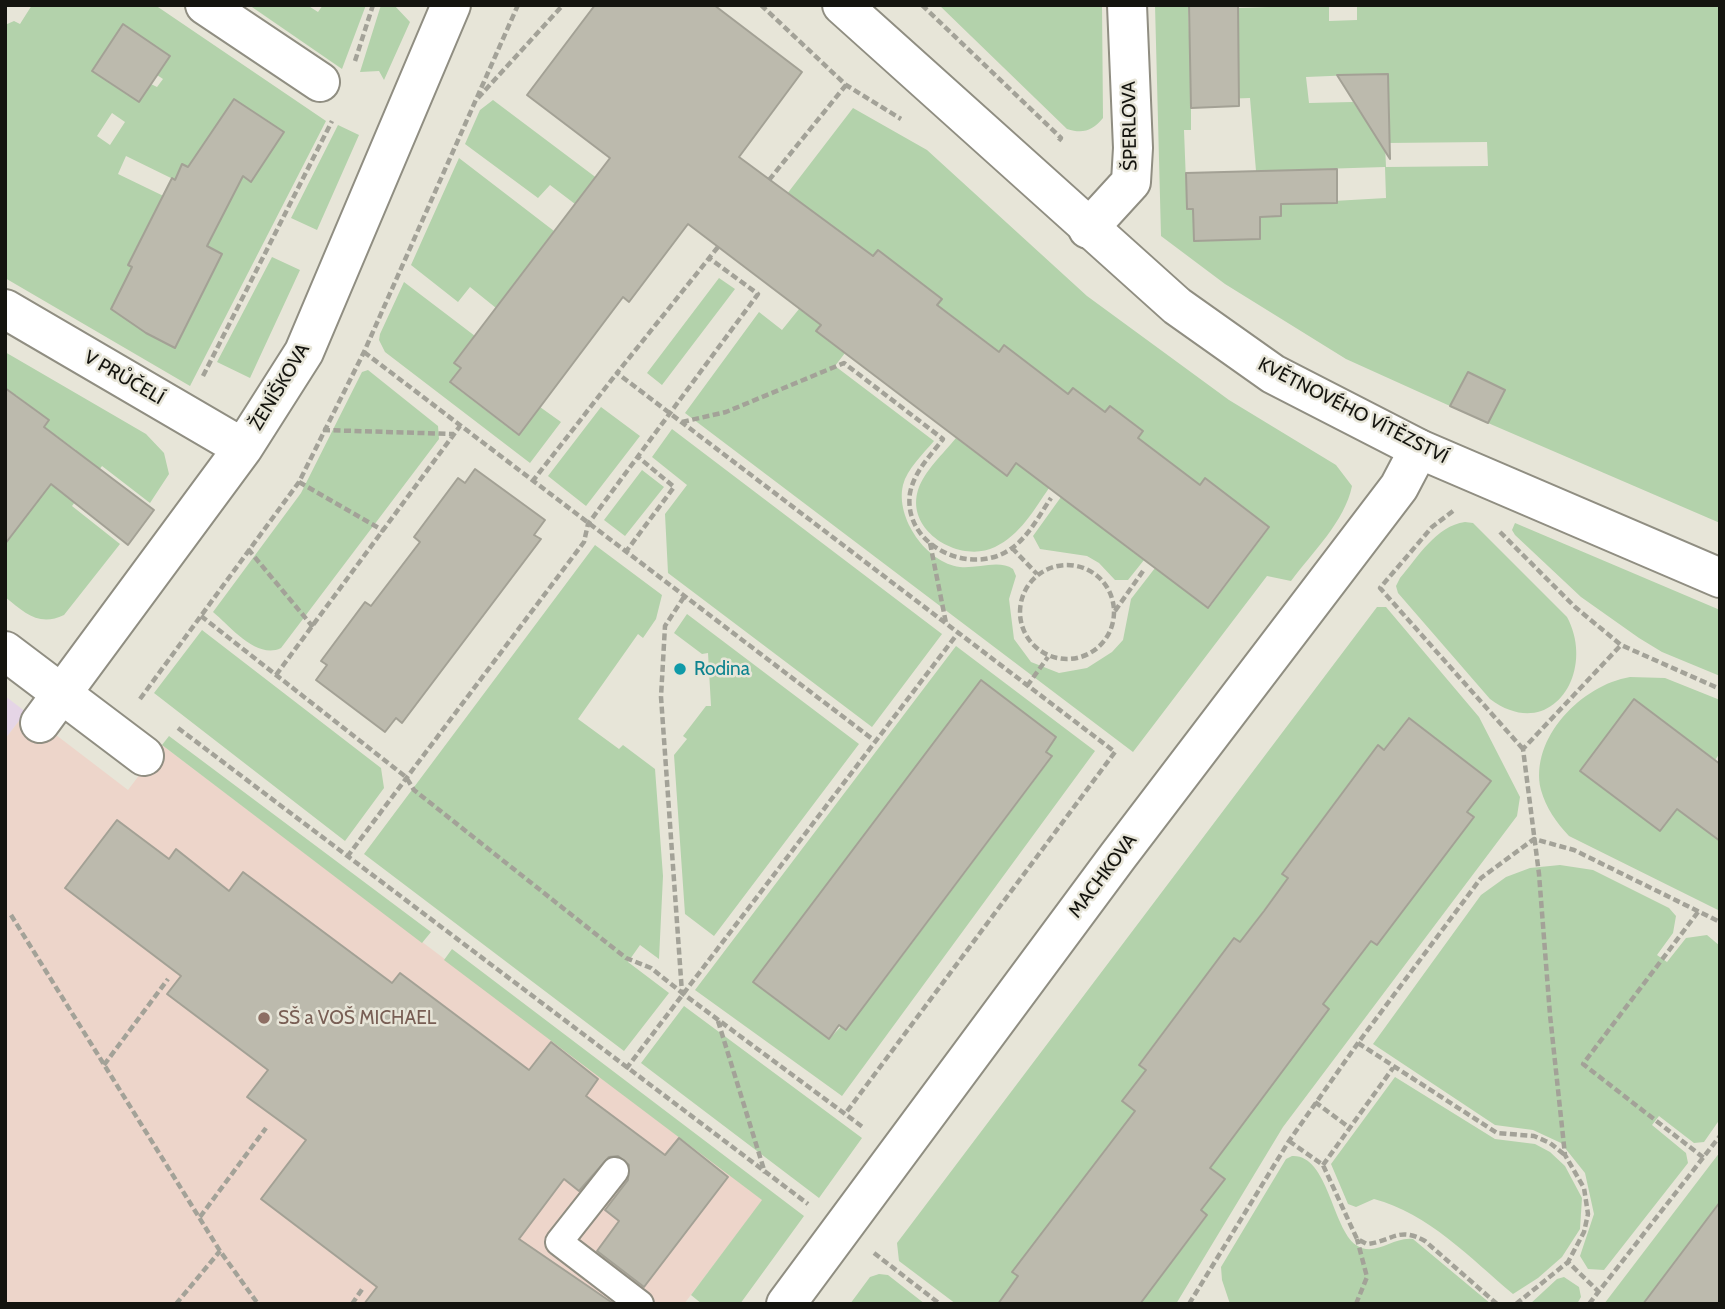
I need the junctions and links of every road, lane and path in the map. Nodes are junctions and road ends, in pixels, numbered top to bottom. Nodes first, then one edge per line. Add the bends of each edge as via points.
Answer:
1 (205, 5) edge
2 (373, 5) edge
3 (451, 5) edge
4 (563, 5) edge
5 (761, 5) edge
6 (842, 5) edge
7 (1127, 5) edge
8 (924, 6) edge
9 (354, 64) dead end
10 (329, 95) joint
11 (476, 100) dead end
12 (1032, 110) dead end
13 (769, 180) dead end
14 (1088, 229) junction
15 (718, 247) dead end
16 (709, 258) junction
17 (5, 309) edge
18 (364, 352) dead end
19 (617, 373) junction
20 (184, 413) junction
21 (670, 413) junction
22 (681, 422) junction
23 (460, 426) junction
24 (323, 430) dead end
25 (454, 434) junction
26 (243, 448) junction
27 (1419, 449) junction
28 (637, 456) junction
29 (299, 482) dead end
30 (532, 482) junction
31 (1399, 487) junction
32 (1051, 498) dead end
33 (1453, 511) junction
34 (1461, 511) dead end
35 (588, 524) junction
36 (1492, 525) dead end
37 (384, 531) junction
38 (930, 543) junction
39 (1012, 548) junction
40 (248, 549) dead end
41 (625, 553) junction
42 (1143, 571) dead end
43 (1037, 574) junction
44 (1720, 578) edge
45 (684, 597) junction
46 (1114, 612) junction
47 (201, 617) dead end
48 (946, 624) junction
49 (313, 627) junction
50 (958, 633) junction
51 (1621, 645) junction
52 (5, 651) edge
53 (1048, 657) junction
54 (85, 659) junction
55 (276, 675) junction
56 (1027, 685) junction
57 (1720, 689) edge
58 (150, 707) dead end
59 (51, 708) junction
60 (172, 724) dead end
61 (875, 741) junction
62 (1523, 749) junction
63 (144, 756) dead end
64 (406, 777) junction
65 (1534, 839) junction
66 (346, 857) junction
67 (1698, 912) junction
68 (11, 915) dead end
69 (1719, 922) edge
70 (168, 979) dead end
71 (681, 993) junction
72 (718, 1020) junction
73 (1358, 1043) junction
74 (104, 1065) junction
75 (1392, 1068) junction
76 (626, 1069) junction
77 (1315, 1102) junction
78 (845, 1114) junction
79 (266, 1128) dead end
80 (1350, 1128) junction
81 (866, 1129) dead end
82 (1720, 1136) edge
83 (1289, 1141) junction
84 (1565, 1155) junction
85 (1704, 1158) junction
86 (1322, 1165) junction
87 (615, 1171) dead end
88 (766, 1175) junction
89 (200, 1217) junction
90 (842, 1228) junction
91 (1357, 1239) junction
92 (220, 1251) junction
93 (1567, 1262) junction
94 (363, 1288) dead end
95 (1600, 1293) junction
96 (176, 1304) edge
97 (258, 1304) edge
98 (352, 1304) edge
99 (640, 1304) edge
100 (786, 1304) edge
101 (940, 1304) edge
102 (1189, 1304) edge
103 (1356, 1304) edge
104 (1497, 1304) edge
105 (1516, 1304) edge
106 (1589, 1304) edge

1 - 10 street
2 - 9 path
3 - 26 street, ŽENÍŠKOVA via 304,352
4 - 11 path
5 - 13 path via 846,85
6 - 14 street, KVĚTNOVÉHO VÍTĚZSTVÍ
7 - 14 street, ŠPERLOVA via 1131,182
8 - 12 path
10 - 20 path
14 - 27 street, KVĚTNOVÉHO VÍTĚZSTVÍ via 1177,306 1273,373
15 - 16 path
16 - 19 path
16 - 21 path via 758,295
17 - 20 street, V PRŮČELÍ
18 - 23 path
19 - 21 path
19 - 30 path
20 - 26 street, V PRŮČELÍ
21 - 22 path
21 - 28 path
22 - 38 path via 726,412 844,363 943,439 914,477 910,496 912,516
22 - 48 path
23 - 25 path
23 - 30 path
24 - 25 path
25 - 37 path
26 - 54 street, ŽENÍŠKOVA
27 - 31 street, MACHKOVA
27 - 44 street, KVĚTNOVÉHO VÍTĚZSTVÍ
28 - 35 path
28 - 41 path via 674,486
29 - 37 path
30 - 35 path
31 - 33 path
31 - 90 street, MACHKOVA
32 - 39 path
33 - 34 path
33 - 62 path via 1432,527 1380,588
35 - 41 path
35 - 64 path via 584,542
36 - 51 path via 1575,607
37 - 49 path
38 - 39 path via 954,558 974,561
38 - 48 path
39 - 43 path
40 - 49 path
41 - 45 path
42 - 46 path
43 - 46 path via 1066,565 1085,568 1100,578
43 - 53 path via 1022,594 1019,612 1033,646
45 - 61 path
45 - 71 path via 665,626 661,697
46 - 53 path via 1111,630 1101,646 1066,660
47 - 55 path
48 - 50 path
49 - 55 path
50 - 56 path
50 - 61 path
51 - 57 path
51 - 62 path
52 - 59 street
53 - 56 path
54 - 58 path
54 - 59 street, ŽENÍŠKOVA
55 - 64 path
56 - 78 path via 1115,752
59 - 63 street
60 - 66 path
61 - 71 path
62 - 65 path
64 - 66 path
64 - 71 path via 414,790 626,958 651,968
65 - 67 path via 1574,850
65 - 73 path via 1481,878
65 - 84 path
66 - 76 path
67 - 69 path
67 - 85 path via 1583,1064
68 - 74 path
70 - 74 path
71 - 72 path
71 - 76 path
72 - 78 path
72 - 88 path
73 - 75 path
73 - 77 path
74 - 89 path
75 - 80 path
75 - 84 path via 1497,1133 1534,1136
76 - 88 path
77 - 80 path
77 - 83 path
78 - 81 path
79 - 89 path
80 - 86 path
82 - 85 path
83 - 86 path
83 - 102 path
84 - 93 path via 1584,1188 1588,1214 1584,1233
85 - 95 path
86 - 91 path
87 - 99 lane via 559,1242
88 - 90 path
89 - 92 path
90 - 100 street, MACHKOVA
90 - 101 path
91 - 103 path via 1367,1276
91 - 104 path via 1367,1244 1413,1234
92 - 96 path
92 - 97 path
93 - 95 path
93 - 105 path
94 - 98 path
95 - 106 path

